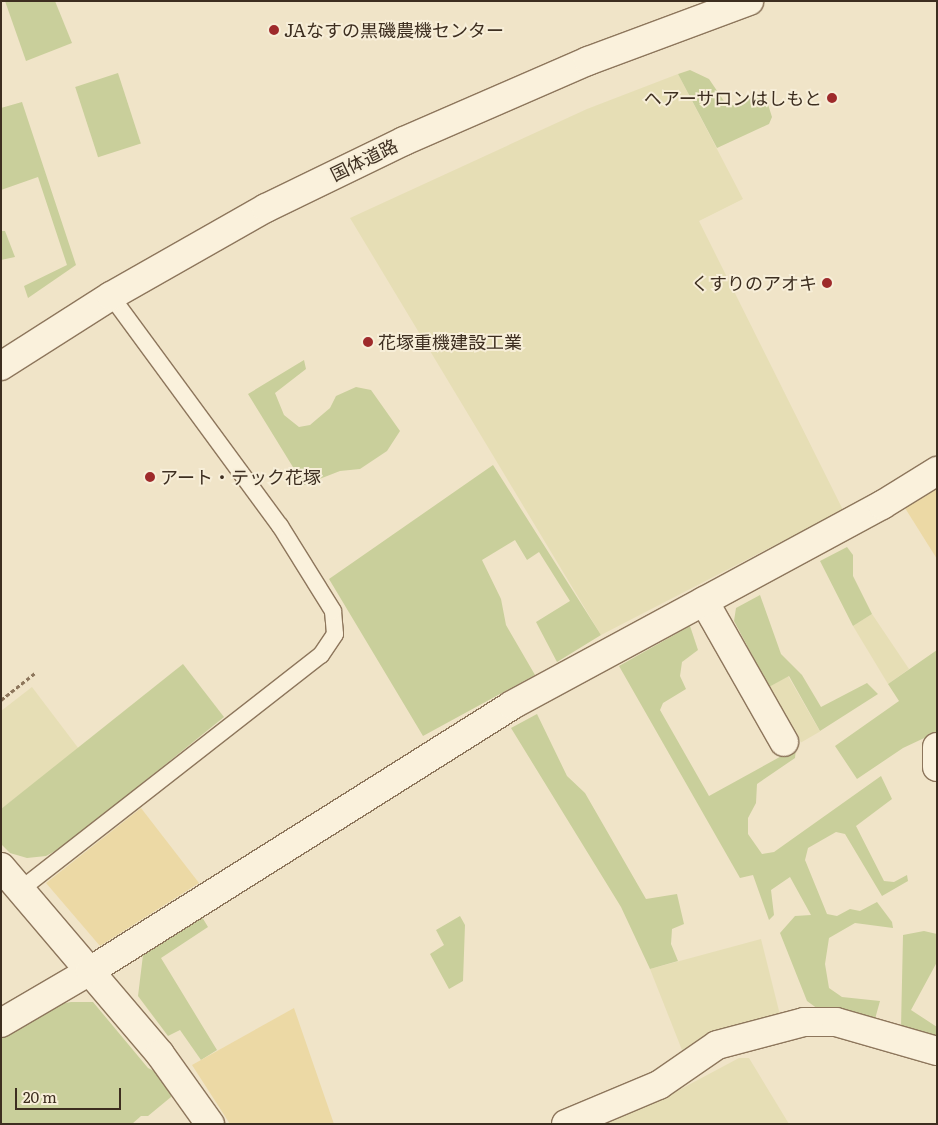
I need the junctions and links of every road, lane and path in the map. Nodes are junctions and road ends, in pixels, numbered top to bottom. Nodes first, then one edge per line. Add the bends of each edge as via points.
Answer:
1 (749, 1) edge
2 (111, 296) junction
3 (1, 366) edge
4 (937, 471) edge
5 (704, 602) junction
6 (35, 673) dead end
7 (1, 700) edge
8 (784, 742) dead end
9 (937, 747) edge
10 (937, 767) edge
11 (1, 867) edge
12 (20, 890) junction
13 (90, 972) junction
14 (1, 1023) edge
15 (937, 1051) edge
16 (210, 1124) edge
17 (566, 1124) edge

1 - 2 street, 国体道路 via 588,61 404,141 266,208
2 - 3 street, 国体道路
2 - 12 lane via 280,526 332,611 335,634 321,655
4 - 5 street via 882,505
5 - 8 street
5 - 13 street via 512,706
6 - 7 path
9 - 10 street
11 - 12 street
12 - 13 street
13 - 14 street
13 - 16 street via 160,1054
15 - 17 street via 836,1022 804,1022 717,1045 659,1085

